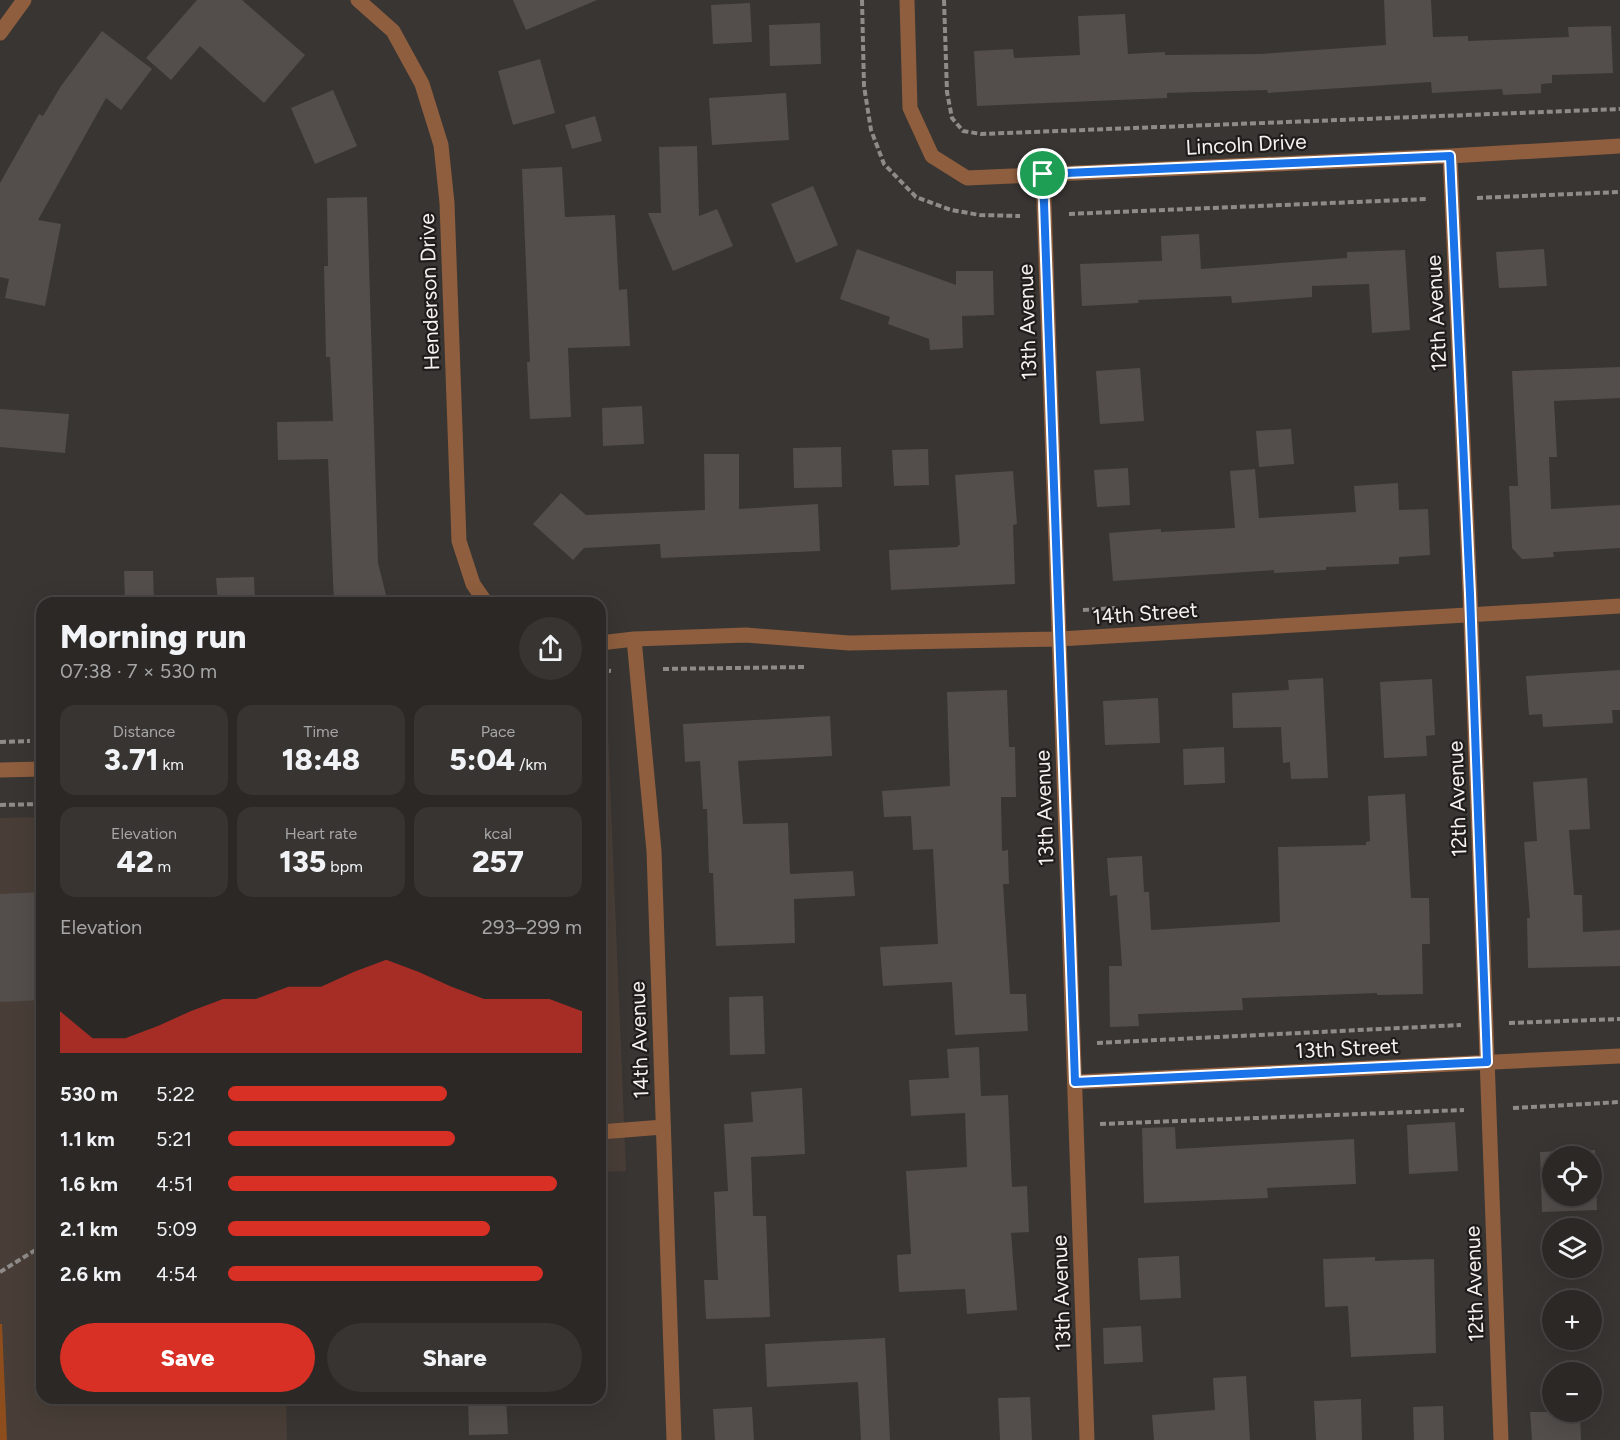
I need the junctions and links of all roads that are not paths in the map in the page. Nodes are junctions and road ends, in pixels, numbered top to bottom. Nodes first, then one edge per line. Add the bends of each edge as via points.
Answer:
1 (24, 0) edge
2 (358, 0) edge
3 (907, 0) edge
4 (0, 33) edge
5 (1620, 146) edge
6 (1450, 156) junction
7 (1043, 174) junction
8 (482, 597) edge
9 (1620, 606) edge
10 (1471, 613) junction
11 (634, 639) junction
12 (1059, 639) junction
13 (606, 642) edge
14 (36, 769) edge
15 (0, 770) edge
16 (1620, 1056) edge
17 (1487, 1062) junction
18 (1075, 1082) junction
19 (663, 1127) junction
20 (606, 1132) edge
21 (674, 1440) edge
22 (1087, 1440) edge
23 (1501, 1440) edge

1 - 4 street
2 - 8 street, Henderson Drive via 393,31 422,84 441,145 447,202 459,541 473,584
3 - 7 street, Lincoln Drive via 910,108 932,156 967,178
5 - 6 street, Lincoln Drive
6 - 7 street, Lincoln Drive
6 - 10 street, 12th Avenue
7 - 12 street, 13th Avenue
9 - 10 street, 14th Street
10 - 12 street, 14th Street
10 - 17 street, 12th Avenue
11 - 12 street, 14th Street via 746,635 849,643
11 - 13 street, 14th Street
11 - 19 street, 14th Avenue via 654,851
12 - 18 street, 13th Avenue
14 - 15 street
16 - 17 street, 13th Street
17 - 18 street, 13th Street
17 - 23 street, 12th Avenue
18 - 22 street, 13th Avenue
19 - 20 street
19 - 21 street, 14th Avenue

